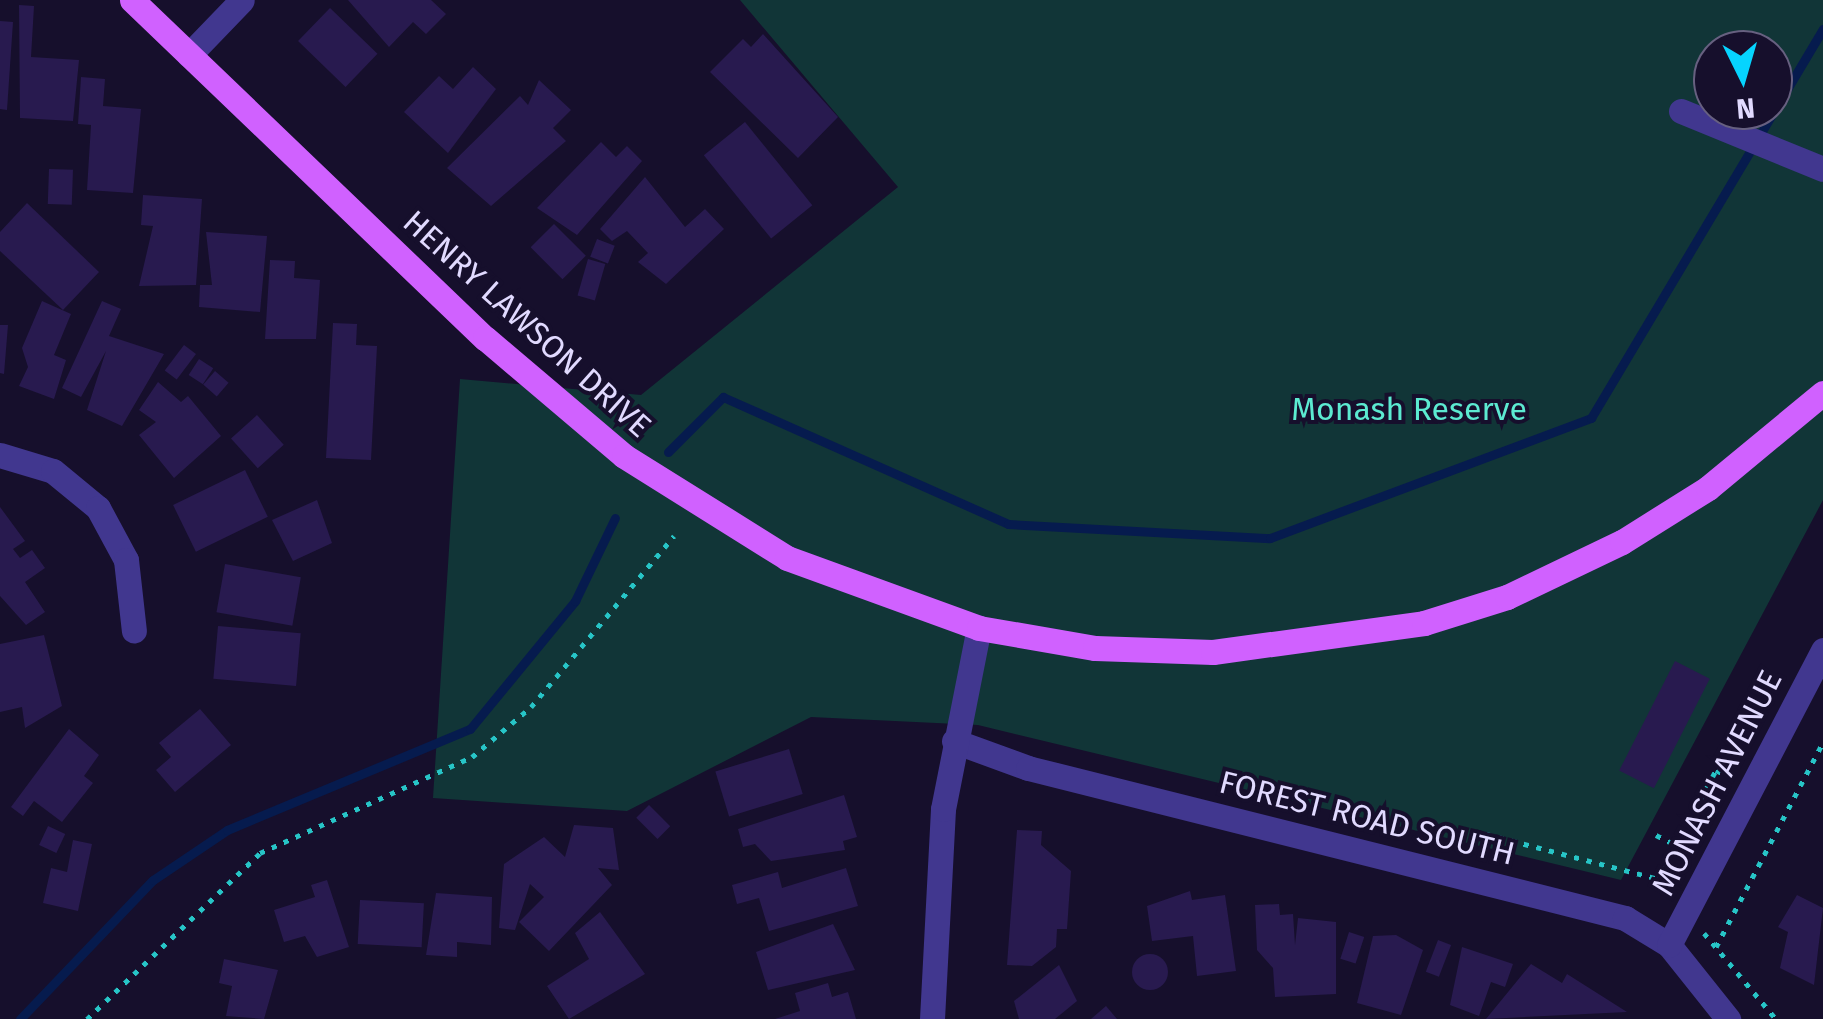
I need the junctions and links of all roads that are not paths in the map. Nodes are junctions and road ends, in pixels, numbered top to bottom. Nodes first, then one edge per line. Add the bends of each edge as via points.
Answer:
1 (132, 0) edge
2 (242, 0) edge
3 (189, 55) junction
4 (1681, 111) dead end
5 (1823, 169) edge
6 (1823, 393) edge
7 (0, 455) edge
8 (979, 628) junction
9 (134, 631) dead end
10 (1823, 650) edge
11 (954, 741) junction
12 (1669, 946) junction
13 (932, 1019) edge
14 (1728, 1019) edge

1 - 3 main road, HENRY LAWSON DRIVE
2 - 3 street
3 - 8 main road, HENRY LAWSON DRIVE via 497,350 624,456 787,558
4 - 5 street
6 - 8 main road, HENRY LAWSON DRIVE via 1670,514 1548,580 1452,615 1232,651 1095,648
7 - 9 street via 53,471 98,508 126,560
8 - 11 street
10 - 12 street, MONASH AVENUE
11 - 12 street, FOREST ROAD SOUTH via 1028,768 1597,908
11 - 13 street
12 - 14 street, FOREST ROAD SOUTH

